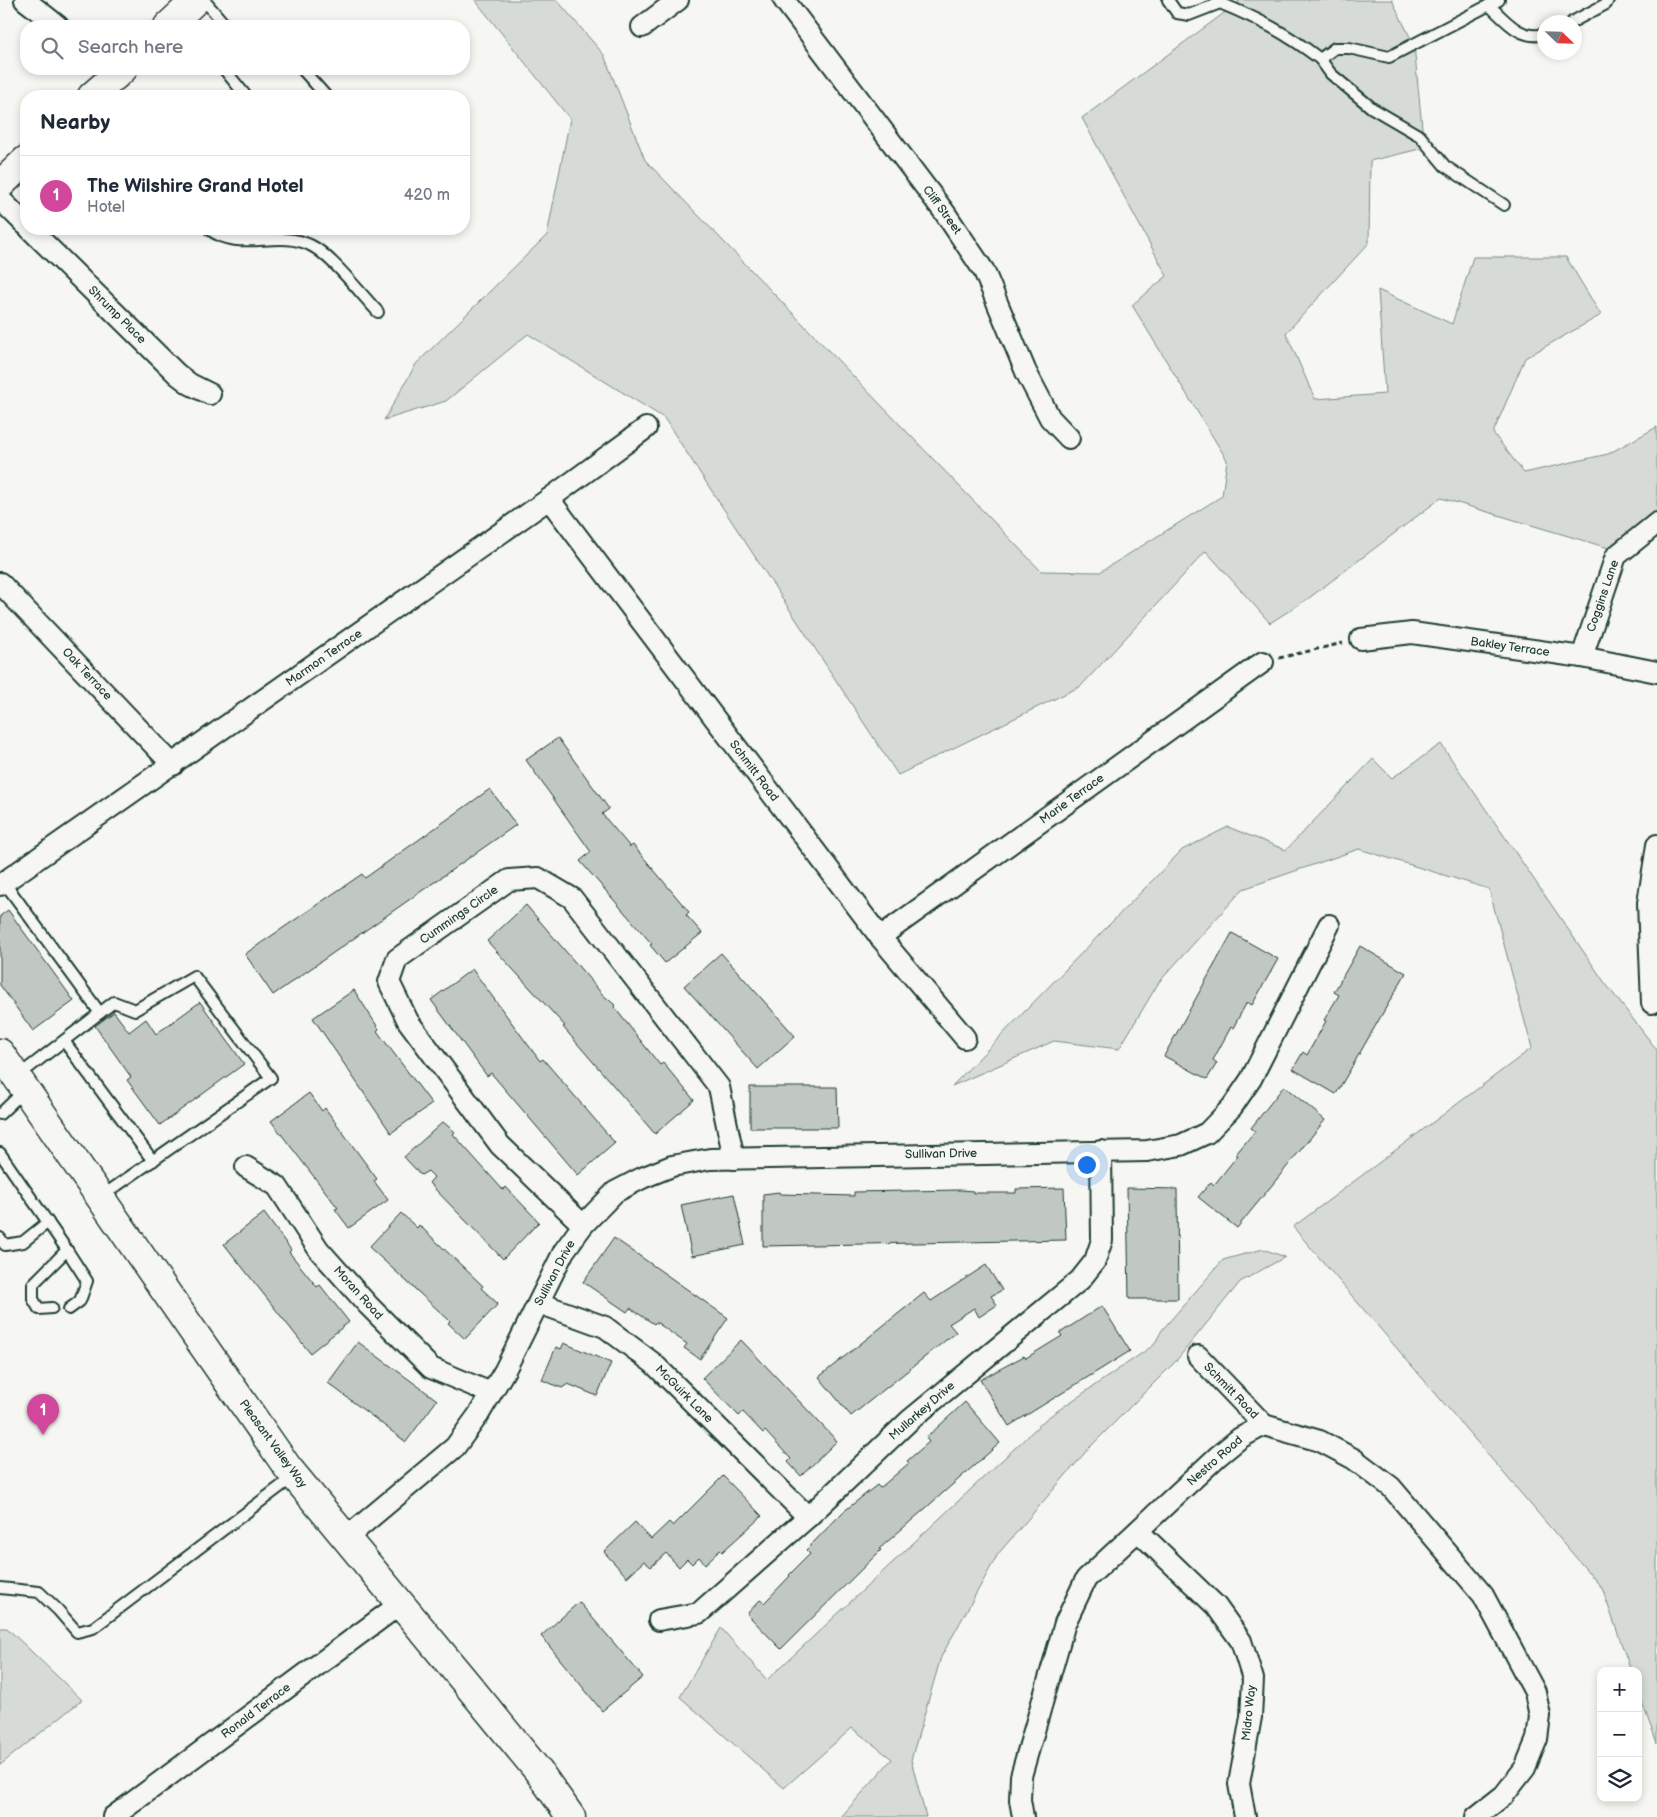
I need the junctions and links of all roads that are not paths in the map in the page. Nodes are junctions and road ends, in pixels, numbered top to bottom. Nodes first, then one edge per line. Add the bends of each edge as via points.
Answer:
1 (25, 0) edge
2 (196, 0) edge
3 (204, 0) edge
4 (678, 0) edge
5 (784, 0) edge
6 (1168, 0) edge
7 (1499, 0) edge
8 (1608, 0) edge
9 (1490, 5) junction
10 (1582, 17) edge
11 (50, 20) edge
12 (174, 20) edge
13 (221, 20) edge
14 (642, 27) dead end
15 (1537, 35) edge
16 (1320, 59) junction
17 (112, 75) edge
18 (229, 75) edge
19 (307, 75) edge
20 (98, 90) edge
21 (241, 90) edge
22 (321, 90) edge
23 (20, 166) edge
24 (0, 185) edge
25 (0, 199) edge
26 (1504, 205) dead end
27 (20, 219) edge
28 (36, 235) edge
29 (222, 235) edge
30 (378, 312) dead end
31 (210, 394) dead end
32 (646, 428) dead end
33 (1069, 438) dead end
34 (549, 499) junction
35 (1657, 522) edge
36 (0, 583) edge
37 (1361, 639) road end
38 (1582, 657) junction
39 (1264, 662) road end
40 (1657, 672) edge
41 (173, 765) junction
42 (1657, 845) edge
43 (2, 884) edge
44 (1329, 925) dead end
45 (880, 936) junction
46 (1652, 1003) dead end
47 (100, 1013) junction
48 (965, 1038) dead end
49 (64, 1040) junction
50 (0, 1053) edge
51 (22, 1083) junction
52 (0, 1114) edge
53 (1100, 1151) junction
54 (0, 1153) edge
55 (734, 1159) junction
56 (153, 1160) junction
57 (246, 1166) dead end
58 (100, 1197) junction
59 (48, 1222) junction
60 (583, 1224) junction
61 (0, 1238) edge
62 (67, 1250) junction
63 (539, 1303) junction
64 (52, 1308) dead end
65 (69, 1309) dead end
66 (1198, 1356) dead end
67 (491, 1393) junction
68 (1264, 1425) junction
69 (294, 1476) junction
70 (808, 1517) junction
71 (1138, 1531) junction
72 (345, 1540) junction
73 (0, 1588) edge
74 (400, 1604) junction
75 (659, 1620) dead end
76 (113, 1817) edge
77 (571, 1817) edge
78 (1023, 1817) edge
79 (1244, 1817) edge
80 (1476, 1817) edge

1 - 11 street
2 - 12 main road
3 - 13 lane
4 - 14 street
5 - 33 street, Cliff Street via 984,271 1026,372 1050,418
6 - 16 lane via 1176,13 1189,15 1220,2 1261,20
7 - 9 lane
8 - 10 lane
9 - 15 lane via 1516,29 1528,36
9 - 16 lane via 1390,57 1334,48
16 - 26 lane via 1331,74 1372,108 1420,136 1444,166
17 - 20 main road
18 - 21 lane
19 - 22 lane
23 - 24 main road
25 - 27 street
28 - 31 street, Shrump Place via 177,374
29 - 30 lane via 233,240 310,244
32 - 34 street, Marmon Terrace
34 - 41 street, Marmon Terrace
34 - 45 street, Schmitt Road
35 - 38 street, Coggins Lane via 1616,556
36 - 41 street, Oak Terrace
37 - 38 street, Bakley Terrace via 1412,633
38 - 40 street, Bakley Terrace
39 - 45 street, Marie Terrace
41 - 43 street, Marmon Terrace
42 - 46 street via 1648,902
43 - 47 lane
44 - 53 street via 1251,1079 1232,1107 1208,1133 1181,1144 1147,1150
45 - 48 street, Schmitt Road
47 - 49 lane
47 - 56 lane via 114,1002 135,1010 194,976 271,1078
49 - 51 lane
49 - 56 lane
50 - 51 main road, Pleasant Valley Way
51 - 52 lane
51 - 58 main road, Pleasant Valley Way
53 - 55 street, Sullivan Drive
53 - 70 street, Mullarkey Drive via 1102,1240 1095,1261 1080,1280 910,1420
54 - 59 lane
55 - 60 street, Sullivan Drive via 710,1159 672,1166 642,1178 615,1192
55 - 60 street, Cummings Circle via 719,1087 572,898 538,878 509,880 398,959 389,982 408,1021 500,1145
56 - 58 lane
57 - 67 street, Moran Road via 277,1186 320,1250 368,1305 431,1368
58 - 69 main road, Pleasant Valley Way
59 - 61 lane via 23,1242 5,1245
59 - 62 lane
60 - 63 street, Sullivan Drive via 564,1251
62 - 64 lane via 33,1284 33,1299 39,1309
62 - 65 lane via 87,1281 80,1301
63 - 67 street, Sullivan Drive
63 - 70 street, McGuirk Lane via 606,1327 653,1363
66 - 68 street, Schmitt Road
67 - 72 street, Sullivan Drive via 455,1447
68 - 71 street, Nestro Road via 1240,1438 1218,1456
68 - 80 street via 1320,1441 1354,1459 1391,1486 1483,1594 1534,1692 1540,1716 1537,1739 1525,1768 1504,1795
69 - 72 main road, Pleasant Valley Way
69 - 73 lane via 93,1628 77,1632 39,1592
70 - 75 street, Mullarkey Drive via 699,1613
71 - 78 street, Nestro Road via 1086,1579 1065,1623 1021,1776
71 - 79 street, Midro Way via 1216,1606 1241,1642 1253,1679 1251,1717 1238,1784
72 - 74 main road, Pleasant Valley Way
74 - 76 street, Ronald Terrace
74 - 77 main road, Pleasant Valley Way via 539,1772

